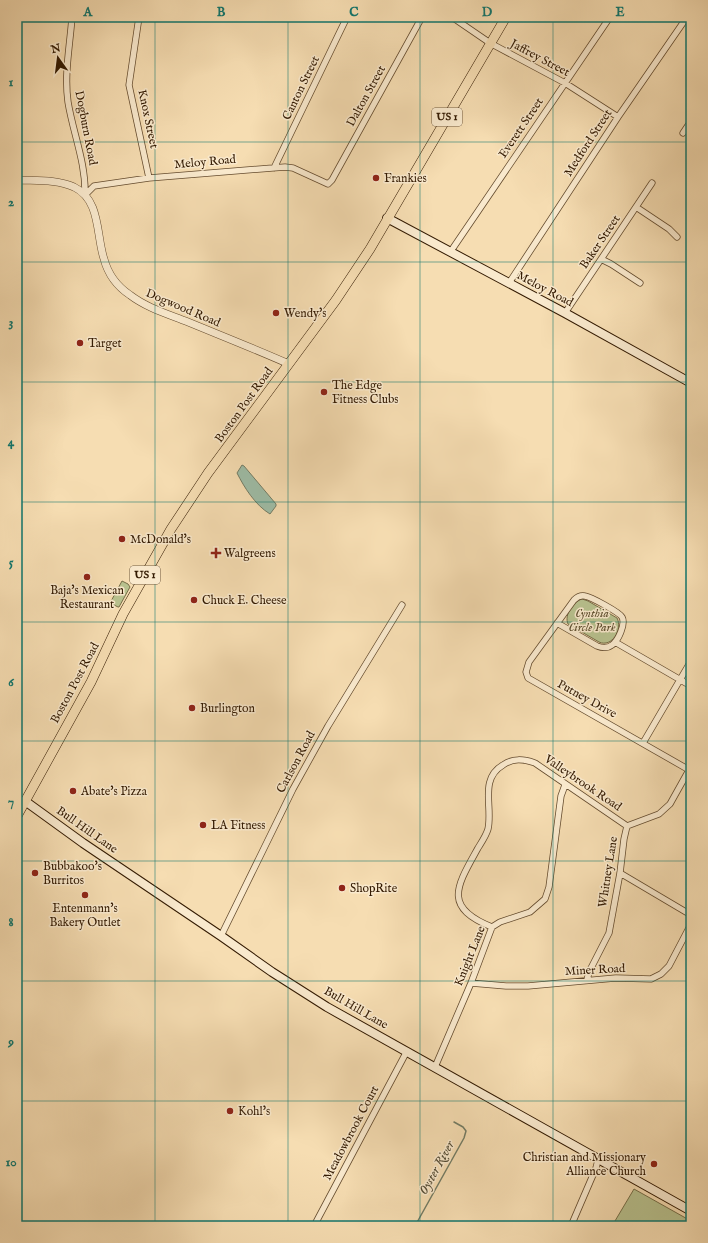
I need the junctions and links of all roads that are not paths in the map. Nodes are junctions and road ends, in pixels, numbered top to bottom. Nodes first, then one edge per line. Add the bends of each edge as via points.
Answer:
1 (72, 17) edge
2 (139, 17) edge
3 (347, 17) edge
4 (422, 17) edge
5 (452, 17) edge
6 (506, 17) edge
7 (610, 17) edge
8 (687, 17) edge
9 (490, 43) junction
10 (565, 83) junction
11 (618, 117) junction
12 (691, 121) edge
13 (683, 133) dead end
14 (274, 168) junction
15 (149, 178) junction
16 (17, 180) edge
17 (652, 183) dead end
18 (328, 184) joint
19 (85, 195) junction
20 (636, 207) junction
21 (387, 218) junction
22 (677, 237) dead end
23 (451, 251) junction
24 (601, 259) junction
25 (509, 283) junction
26 (640, 283) dead end
27 (566, 313) junction
28 (289, 364) junction
29 (691, 383) edge
30 (402, 605) dead end
31 (557, 623) junction
32 (615, 642) junction
33 (691, 661) edge
34 (679, 680) junction
35 (691, 686) edge
36 (643, 743) junction
37 (690, 771) edge
38 (565, 785) junction
39 (25, 801) junction
40 (17, 816) edge
41 (627, 826) junction
42 (620, 873) junction
43 (691, 915) edge
44 (691, 924) edge
45 (492, 928) junction
46 (221, 936) junction
47 (587, 980) junction
48 (471, 983) junction
49 (408, 1051) junction
50 (435, 1067) junction
51 (598, 1160) junction
52 (691, 1211) edge
53 (314, 1226) edge
54 (571, 1226) edge

1 - 19 street, Dogburn Road via 67,74 68,102 86,180
2 - 15 street, Knox Street via 129,85
3 - 14 street, Canton Street
4 - 18 street, Dalton Street
5 - 9 street, Jaffrey Street
6 - 9 main road, Boston Post Road / US 1
7 - 10 street, Everett Street
8 - 11 street, Medford Street
9 - 10 street, Jaffrey Street
9 - 21 main road, Boston Post Road / US 1
10 - 11 street, Jaffrey Street
10 - 23 street, Everett Street
11 - 25 street, Medford Street
12 - 13 street
14 - 15 street, Meloy Road
14 - 18 street, Meloy Road via 293,168
15 - 19 street, Meloy Road via 94,186
16 - 19 street via 56,182 74,187
17 - 20 street, Baker Street
19 - 28 street, Dogwood Road via 94,211 106,266 125,291 157,310
20 - 22 street
20 - 24 street, Baker Street
21 - 23 main road, Meloy Road
21 - 28 main road, Boston Post Road / US 1 via 348,282
23 - 25 main road, Meloy Road
24 - 26 street
24 - 27 street, Baker Street
25 - 27 main road, Meloy Road
27 - 29 main road, Meloy Road
28 - 39 main road, Boston Post Road / US 1 via 208,473 171,529 123,614 91,682
30 - 46 street, Carlson Road via 328,726
31 - 32 street via 600,647 608,647
31 - 32 street via 576,598 586,596 622,617 623,627
31 - 36 street, Putney Drive via 529,662 526,672 528,678
32 - 34 street
33 - 34 street
34 - 35 street
34 - 36 street
36 - 37 street, Putney Drive
37 - 41 street, Whitney Lane via 670,804 658,814
38 - 41 street, Valleybrook Road
38 - 45 street, Knight Lane via 561,796 549,887 545,899 530,912 500,922
38 - 45 street, Valleybrook Road via 535,763 519,759 500,766 490,778 488,830 461,879 458,892 462,907 468,914
39 - 40 main road, Boston Post Road / US 1
39 - 46 main road, Bull Hill Lane
41 - 42 street, Whitney Lane
42 - 43 street
42 - 47 street, Whitney Lane via 609,933
44 - 47 street, Miner Road via 669,966 656,977 641,980
45 - 48 street, Knight Lane
46 - 49 main road, Bull Hill Lane via 327,1007
47 - 48 street, Miner Road via 528,986
48 - 50 street, Knight Lane
49 - 50 main road, Bull Hill Lane
49 - 53 street, Meadowbrook Court
50 - 51 main road, Bull Hill Lane
51 - 52 main road, Bull Hill Lane
51 - 54 street

